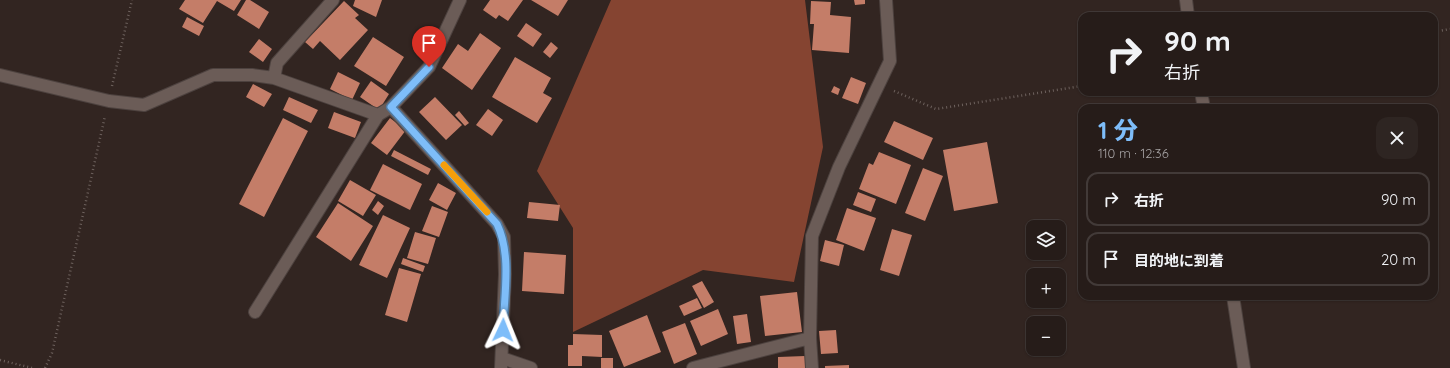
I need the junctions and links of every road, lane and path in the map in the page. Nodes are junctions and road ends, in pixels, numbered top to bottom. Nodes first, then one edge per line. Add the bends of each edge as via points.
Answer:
1 (132, 0) edge
2 (333, 0) edge
3 (458, 0) edge
4 (886, 0) edge
5 (1186, 0) edge
6 (1188, 12) edge
7 (1450, 29) edge
8 (1438, 31) edge
9 (0, 75) edge
10 (274, 78) junction
11 (879, 84) junction
12 (1078, 87) edge
13 (108, 101) junction
14 (391, 107) junction
15 (378, 114) junction
16 (1234, 300) edge
17 (255, 312) dead end
18 (810, 338) junction
19 (0, 360) edge
20 (501, 363) edge
21 (32, 368) edge
22 (45, 368) edge
23 (531, 368) edge
24 (693, 368) edge
25 (812, 368) edge
26 (1244, 368) edge

1 - 13 path
2 - 10 street via 277,63
3 - 14 street via 429,67
4 - 11 street via 890,61
5 - 6 street
7 - 8 path
9 - 13 street
10 - 13 street via 213,75 144,105
10 - 15 street
11 - 12 path via 936,109
11 - 18 street via 839,167 812,236
13 - 22 path via 52,353
14 - 15 street
14 - 20 street via 497,224 504,238
15 - 17 street
16 - 26 street
18 - 24 street
18 - 25 street
19 - 21 path
20 - 23 street

